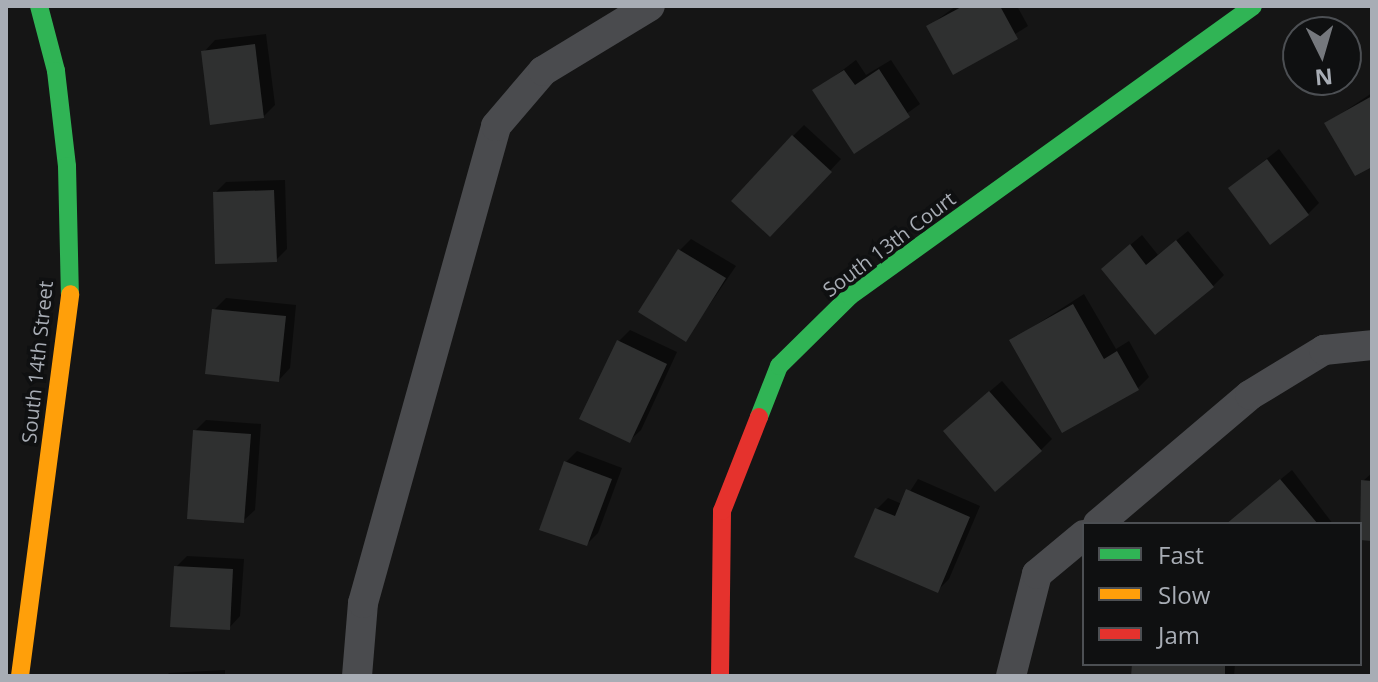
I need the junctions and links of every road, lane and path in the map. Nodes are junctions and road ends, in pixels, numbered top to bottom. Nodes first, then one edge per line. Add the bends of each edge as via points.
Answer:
1 (39, 6) edge
2 (650, 6) edge
3 (1253, 6) edge
4 (1372, 345) edge
5 (1100, 522) edge
6 (1082, 537) edge
7 (20, 676) edge
8 (357, 676) edge
9 (720, 676) edge
10 (1011, 676) edge

1 - 7 street, South 14th Street via 56,71 67,166 70,301
2 - 8 lane via 543,71 496,126 363,603
3 - 9 street, South 13th Court via 850,296 779,366 722,511
4 - 5 lane via 1324,350 1250,395
6 - 10 lane via 1037,574

